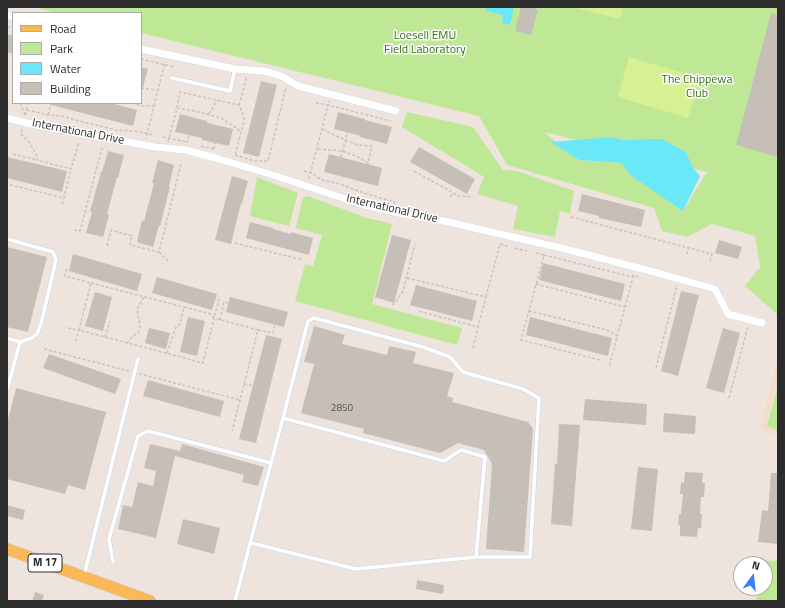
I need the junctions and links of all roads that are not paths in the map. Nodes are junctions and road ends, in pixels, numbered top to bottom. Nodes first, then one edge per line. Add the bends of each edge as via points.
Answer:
1 (142, 49) edge
2 (235, 69) junction
3 (172, 78) dead end
4 (396, 111) dead end
5 (7, 118) edge
6 (7, 239) edge
7 (762, 323) dead end
8 (7, 338) edge
9 (20, 342) junction
10 (138, 359) dead end
11 (7, 390) edge
12 (283, 418) junction
13 (271, 463) junction
14 (250, 543) junction
15 (7, 549) edge
16 (476, 557) junction
17 (113, 562) dead end
18 (84, 577) junction
19 (150, 601) edge
20 (235, 601) edge

1 - 2 street
2 - 3 lane via 230,91
2 - 4 street via 272,73 298,86
5 - 7 street, International Drive via 155,147 191,151 364,205 561,248 647,270 715,289 728,314
6 - 9 lane via 53,252 56,260 41,324 32,338
8 - 9 lane
9 - 11 lane
10 - 18 lane
12 - 13 lane
12 - 16 lane via 444,461 461,450 484,458
12 - 16 lane via 308,321 314,318 450,356 463,372 523,389 539,398 530,557
13 - 14 lane
13 - 17 lane via 148,431 138,436 109,539
14 - 16 lane via 356,569
14 - 20 lane
15 - 18 main road, M 17
18 - 19 main road, M 17

